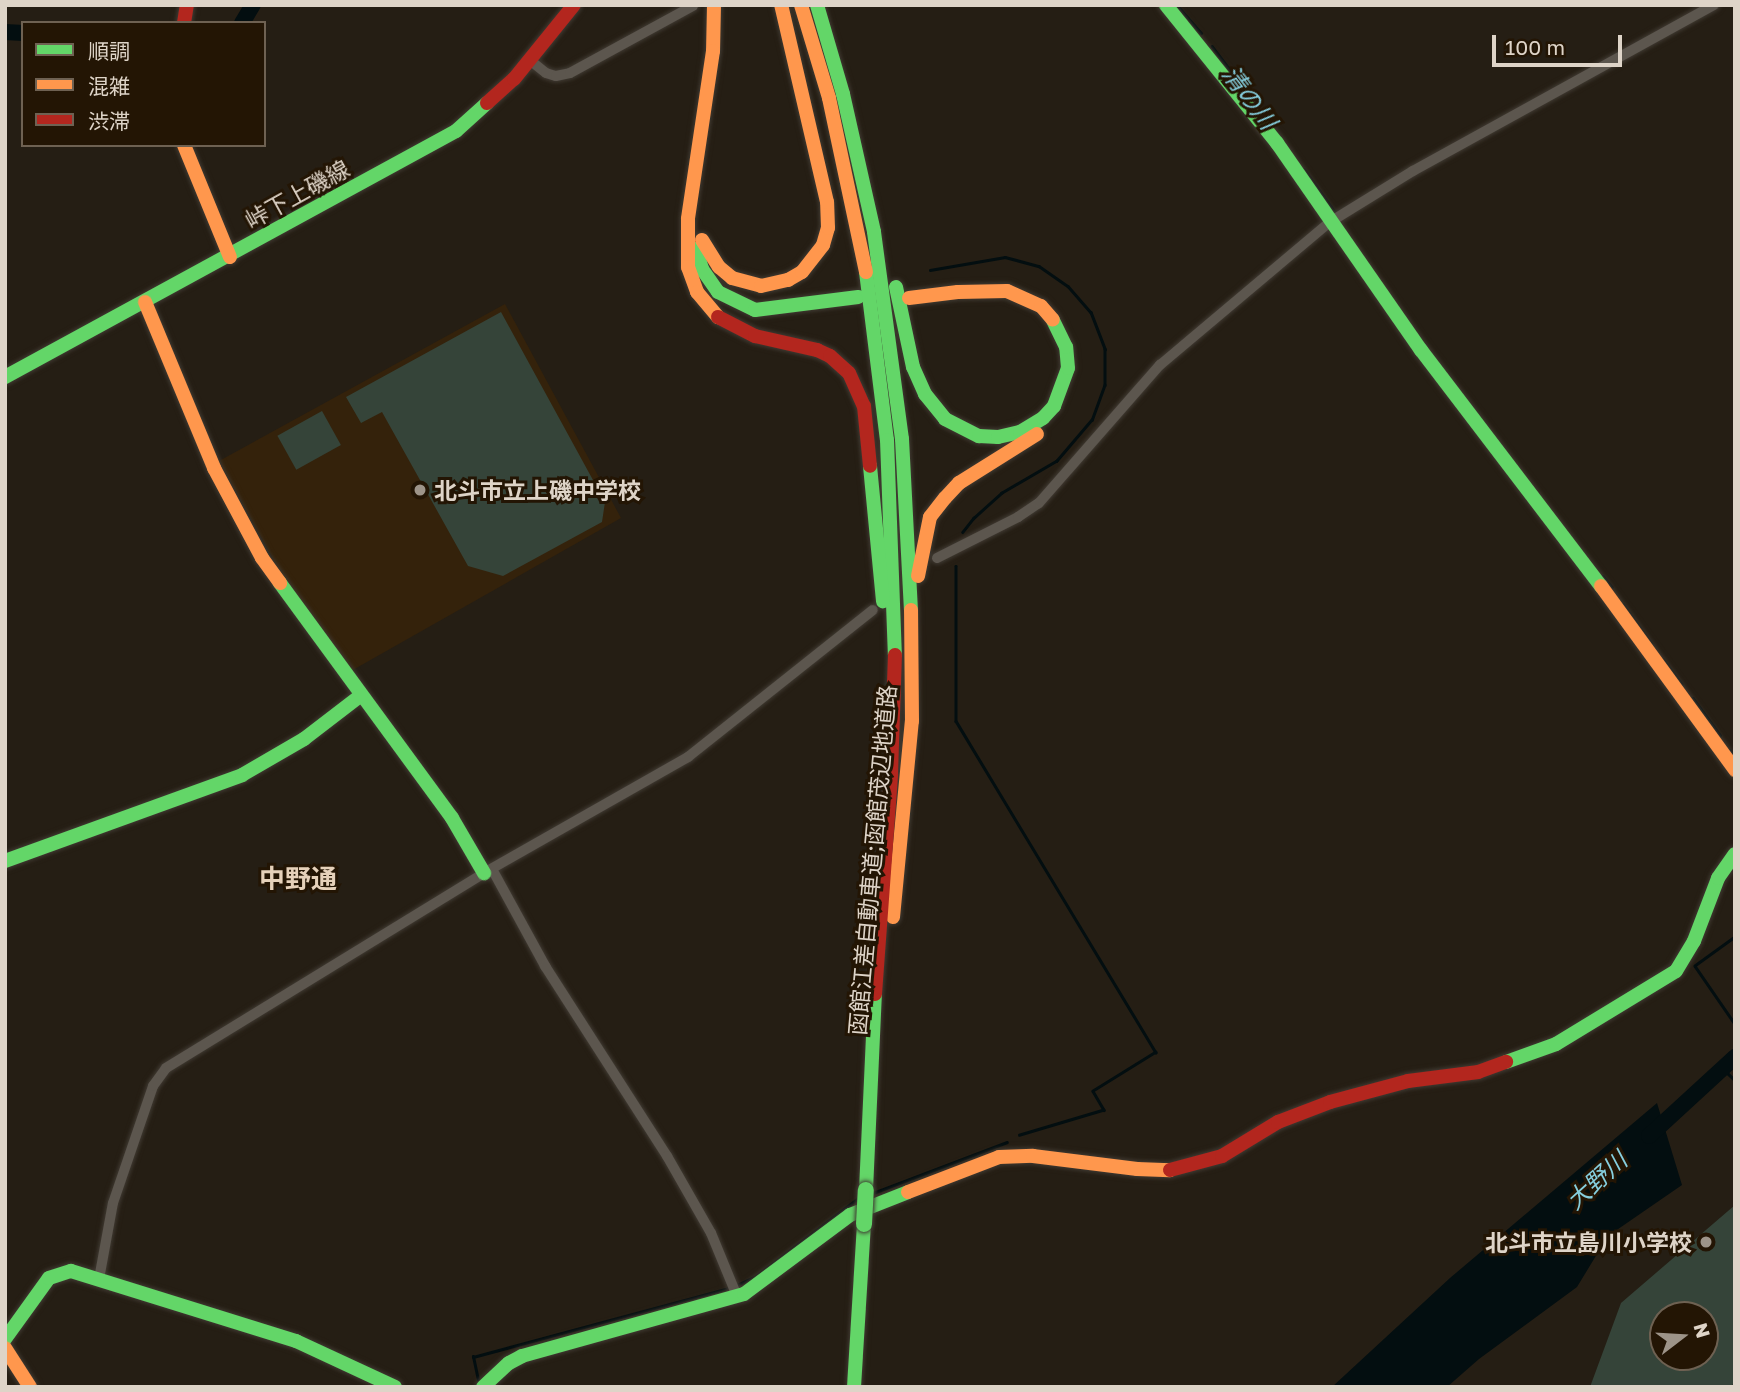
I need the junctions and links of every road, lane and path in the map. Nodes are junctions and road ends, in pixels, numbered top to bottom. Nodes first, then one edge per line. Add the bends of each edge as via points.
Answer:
1 (574, 5) edge
2 (714, 5) edge
3 (723, 5) edge
4 (781, 5) edge
5 (802, 5) edge
6 (817, 5) edge
7 (1166, 5) edge
8 (1714, 5) edge
9 (693, 6) edge
10 (531, 61) junction
11 (843, 94) junction
12 (185, 147) edge
13 (1331, 222) junction
14 (696, 226) junction
15 (230, 257) junction
16 (688, 267) junction
17 (145, 302) junction
18 (5, 377) edge
19 (937, 558) dead end
20 (873, 610) dead end
21 (912, 623) junction
22 (360, 696) junction
23 (1735, 770) edge
24 (891, 774) junction
25 (1735, 854) edge
26 (5, 861) edge
27 (488, 871) junction
28 (871, 1099) junction
29 (99, 1279) junction
30 (736, 1289) junction
31 (5, 1339) edge
32 (5, 1348) edge
33 (30, 1387) edge
34 (395, 1387) edge
35 (482, 1387) edge
36 (854, 1387) edge

1 - 10 main road, 峠下上磯線
2 - 16 main road via 713,51 688,219
3 - 14 main road via 722,47
4 - 14 main road via 827,202 823,245 802,272 761,286 732,278 719,267 706,252
5 - 24 main road, 函館江差自動車道;函館茂辺地道路 via 847,172 876,336 895,585
6 - 11 main road, 函館江差自動車道;函館茂辺地道路
7 - 13 main road via 1230,81
8 - 13 street via 1413,171
9 - 10 street via 570,73 556,76
10 - 15 main road, 峠下上磯線 via 456,131
11 - 21 main road, 函館江差自動車道;函館茂辺地道路 via 874,232 890,334 902,439
11 - 21 main road via 884,235 913,366 945,419 979,436 1020,432 1054,406 1068,368 1066,347 1057,324 1041,306 1007,291 908,294 991,281 1035,290 1065,319 1075,344 1074,388 1049,425 959,483 930,517
12 - 15 main road
13 - 19 street via 1160,365 1039,503
13 - 23 main road via 1420,349 1574,548
14 - 16 main road via 702,270 718,292 734,302 755,310 858,302 773,319 747,318 721,307
15 - 17 main road, 峠下上磯線
16 - 24 main road via 697,292 720,319 755,336 800,344 830,356 857,386 864,405 885,621
17 - 18 main road, 峠下上磯線
17 - 22 main road via 214,468 262,558
20 - 27 street via 688,757
21 - 28 main road, 函館江差自動車道;函館茂辺地道路 via 911,734
22 - 26 main road via 304,739 242,775
22 - 27 main road
24 - 28 main road, 函館江差自動車道;函館茂辺地道路
25 - 30 main road via 1718,878 1694,941 1676,971 1556,1044 1478,1072 1408,1081 1340,1099 1278,1122 1222,1156 1175,1170 1041,1156 999,1157 850,1214 754,1288
27 - 29 street via 157,1077 113,1203
27 - 30 street via 673,1167
28 - 36 main road, 函館江差自動車道;函館茂辺地道路, bridge
29 - 31 main road via 71,1271 49,1278
29 - 34 main road via 296,1341
30 - 35 main road via 522,1356
32 - 33 main road

